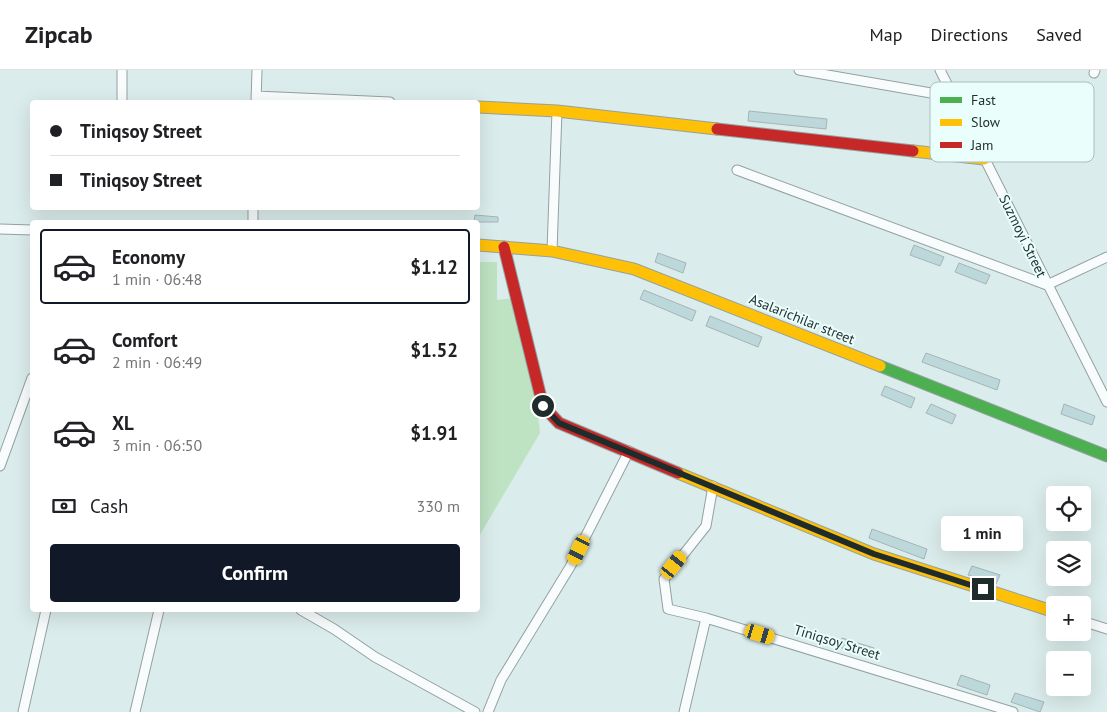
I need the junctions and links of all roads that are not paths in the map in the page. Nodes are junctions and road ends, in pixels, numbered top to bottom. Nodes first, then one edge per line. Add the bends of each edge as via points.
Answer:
1 (122, 70) edge
2 (257, 70) edge
3 (799, 70) edge
4 (940, 70) edge
5 (946, 82) edge
6 (930, 92) edge
7 (256, 99) edge
8 (122, 100) edge
9 (301, 100) edge
10 (480, 107) edge
11 (557, 111) junction
12 (930, 154) edge
13 (985, 162) edge
14 (737, 170) dead end
15 (0, 229) edge
16 (30, 230) edge
17 (480, 246) edge
18 (504, 248) junction
19 (552, 251) junction
20 (1107, 257) edge
21 (1047, 285) junction
22 (30, 384) edge
23 (1107, 402) edge
24 (629, 451) junction
25 (1107, 456) edge
26 (0, 466) edge
27 (714, 486) junction
28 (1046, 609) edge
29 (46, 612) edge
30 (159, 612) edge
31 (304, 612) edge
32 (706, 618) junction
33 (1091, 624) edge
34 (1107, 629) edge
35 (23, 712) edge
36 (135, 712) edge
37 (475, 712) edge
38 (488, 712) edge
39 (684, 712) edge
40 (1013, 712) edge

1 - 8 street
2 - 7 street
3 - 6 street
4 - 5 street, Suzmoyi Street
7 - 9 street
10 - 11 street
11 - 12 street
11 - 19 street
13 - 21 street, Suzmoyi Street
14 - 21 street
15 - 16 street
17 - 18 street, Asalarichilar street
18 - 19 street, Asalarichilar street
18 - 24 street via 543,406 559,423
19 - 25 street, Asalarichilar street via 634,268
20 - 21 street
21 - 23 street, Suzmoyi Street
22 - 26 street
24 - 27 street
24 - 38 street via 570,567 501,680
27 - 28 street via 874,554
27 - 32 street, Tiniqsoy Street via 706,526 664,578 668,609
29 - 35 street
30 - 36 street
31 - 37 street via 374,657
32 - 39 street
32 - 40 street, Tiniqsoy Street
33 - 34 street

